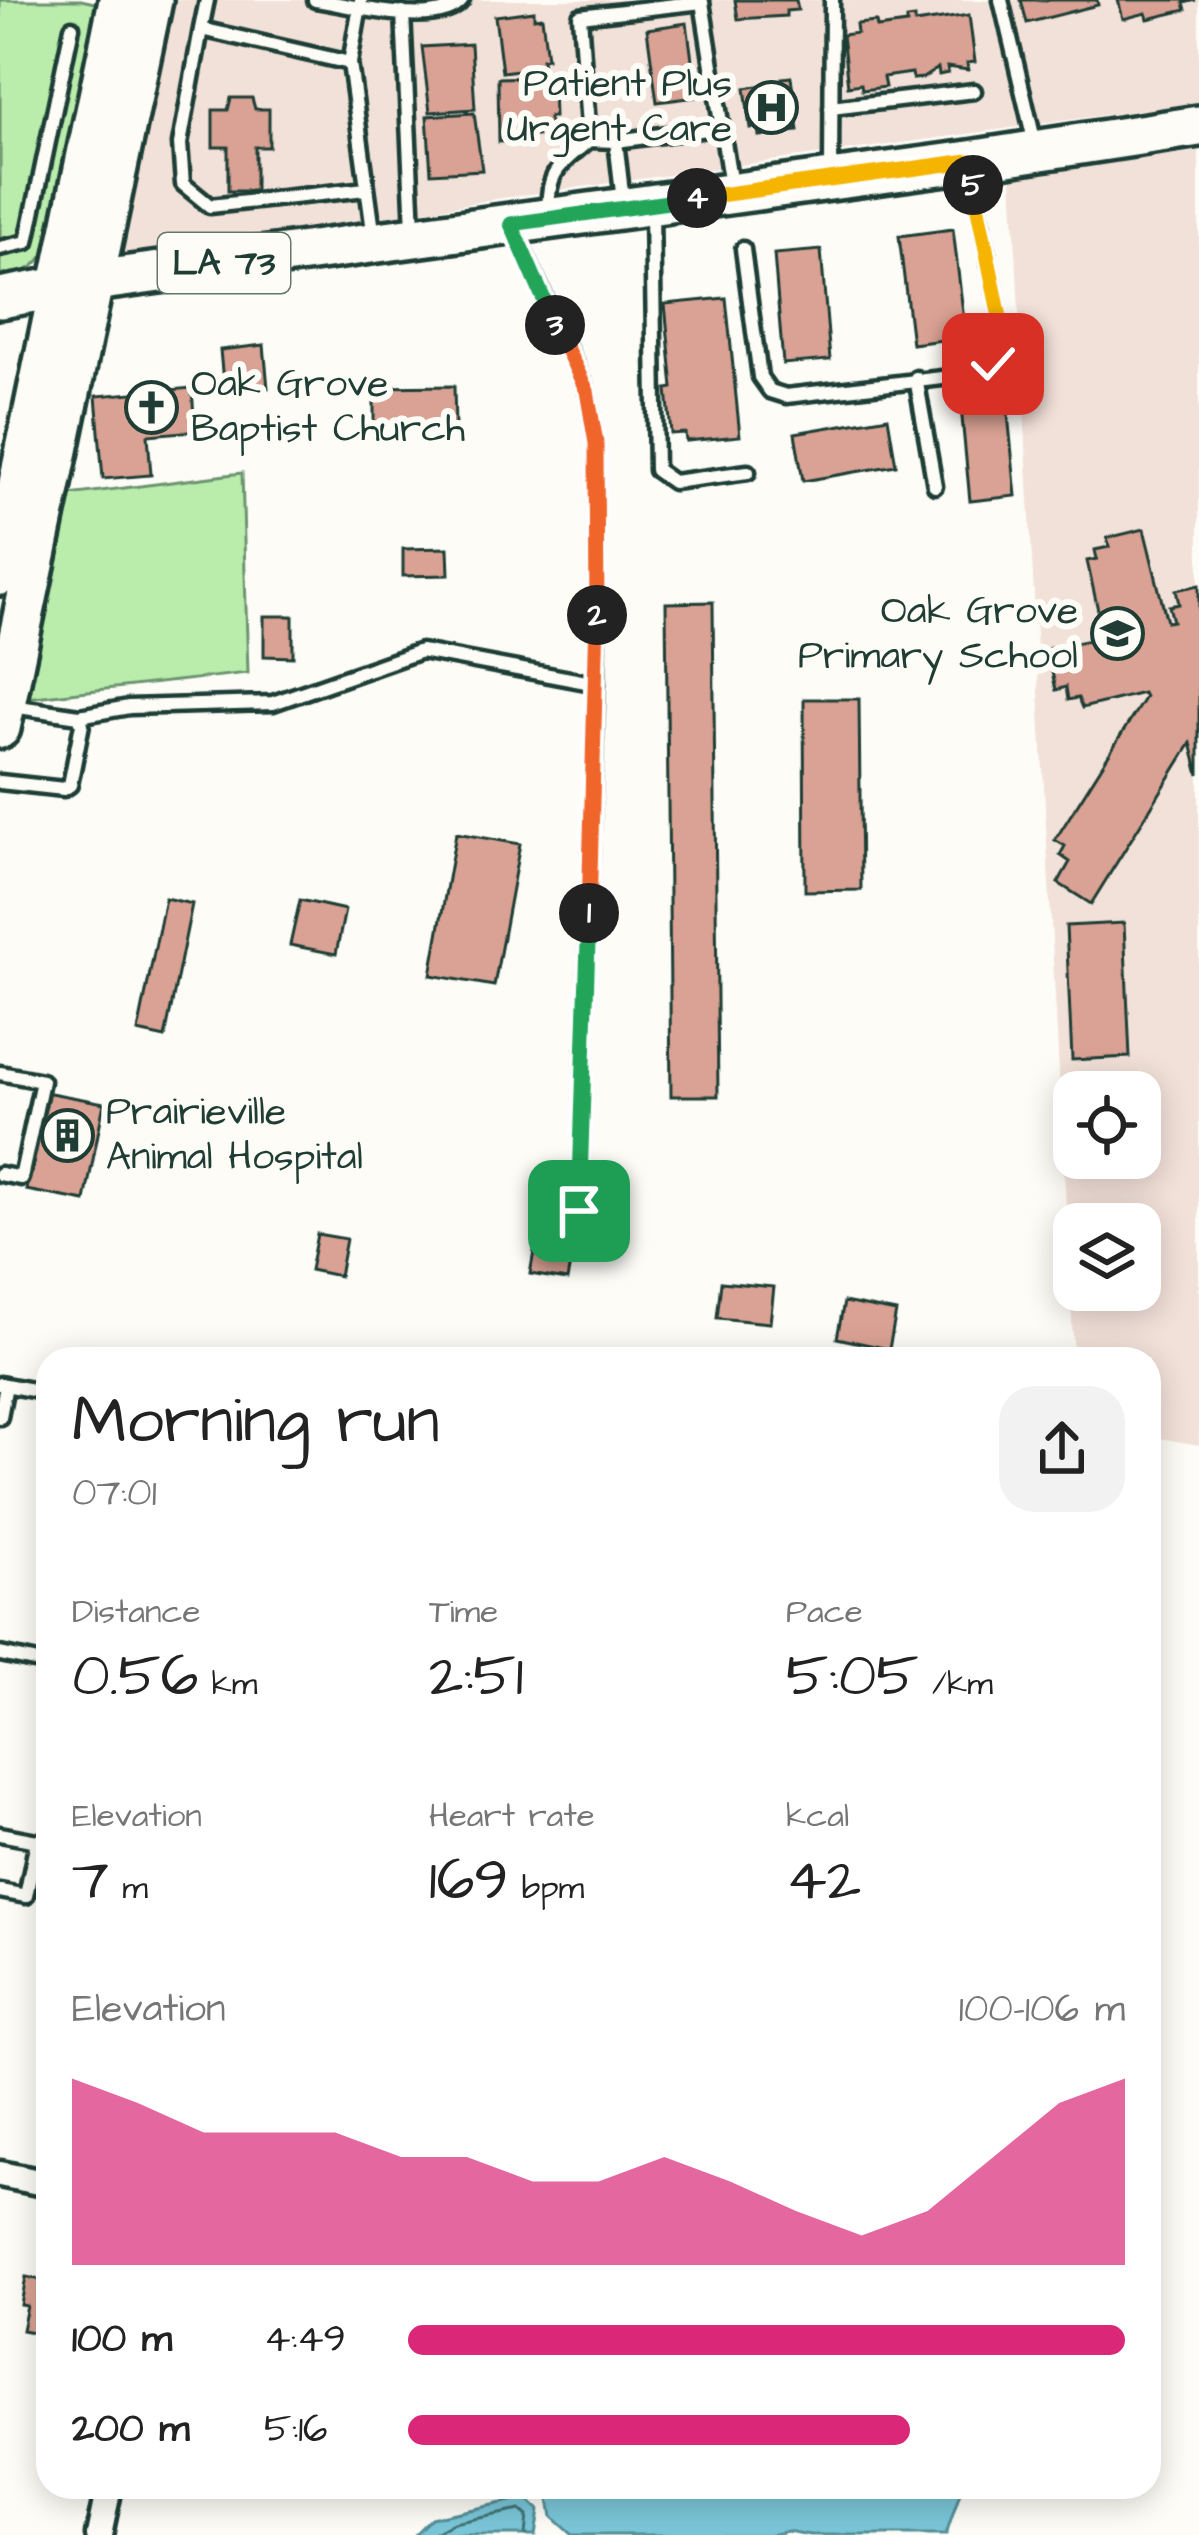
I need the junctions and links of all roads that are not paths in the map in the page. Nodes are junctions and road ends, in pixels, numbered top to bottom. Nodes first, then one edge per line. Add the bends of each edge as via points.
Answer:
1 (119, 0) edge
2 (152, 0) edge
3 (207, 0) edge
4 (315, 0) edge
5 (462, 0) edge
6 (832, 0) edge
7 (1001, 0) edge
8 (360, 3) edge
9 (404, 13) junction
10 (72, 27) dead end
11 (201, 29) junction
12 (350, 63) junction
13 (974, 92) dead end
14 (831, 108) junction
15 (72, 125) junction
16 (1199, 126) edge
17 (722, 127) junction
18 (589, 140) junction
19 (616, 141) junction
20 (1037, 151) junction
21 (969, 161) junction
22 (831, 180) junction
23 (366, 189) junction
24 (732, 193) junction
25 (638, 206) junction
26 (530, 221) junction
27 (394, 239) junction
28 (0, 248) edge
29 (743, 249) dead end
30 (76, 284) junction
31 (0, 298) edge
32 (916, 379) junction
33 (748, 472) dead end
34 (935, 486) dead end
35 (0, 574) edge
36 (597, 684) junction
37 (3, 716) edge
38 (79, 716) junction
39 (0, 782) edge
40 (0, 1073) edge
41 (0, 1174) edge
42 (579, 1211) dead end
43 (3, 1385) edge
44 (36, 1391) edge
45 (0, 1417) edge
46 (0, 1654) edge
47 (36, 1662) edge
48 (0, 1834) edge
49 (36, 1841) edge
50 (36, 1850) edge
51 (0, 1892) edge
52 (0, 2174) edge
53 (36, 2182) edge
54 (106, 2499) edge
55 (99, 2535) edge

1 - 15 main road
2 - 30 main road
3 - 11 lane
4 - 8 lane
5 - 9 lane via 430,16
6 - 14 lane
7 - 20 lane
8 - 9 lane
8 - 12 lane
9 - 27 lane
10 - 15 lane
11 - 12 lane
11 - 23 lane via 180,144 184,184 210,206
12 - 23 lane
13 - 14 lane
14 - 22 lane
15 - 28 lane via 27,242
15 - 30 main road
16 - 20 main road, LA 73
17 - 18 lane via 702,2 580,16
17 - 19 lane
17 - 24 lane
18 - 19 lane
18 - 26 lane via 554,170
19 - 25 lane
20 - 21 main road, LA 73
21 - 22 main road, LA 73
21 - 32 lane via 1002,327 999,348 977,374
22 - 24 main road, LA 73
23 - 27 lane
24 - 25 main road, LA 73
25 - 26 main road, LA 73
25 - 33 lane via 656,470 673,482
26 - 27 main road, LA 73
26 - 36 lane via 587,391 596,443
27 - 30 main road, LA 73
29 - 32 lane via 760,377 770,391 786,396
30 - 31 main road, LA 73
30 - 35 main road
30 - 37 main road
32 - 34 lane
36 - 38 lane via 421,651 273,703
36 - 42 lane
37 - 38 lane
38 - 39 lane via 70,785
40 - 41 lane via 42,1081 21,1178
43 - 44 lane
43 - 45 lane
46 - 47 lane
48 - 49 lane
50 - 51 lane via 26,1896
52 - 53 street
54 - 55 street

